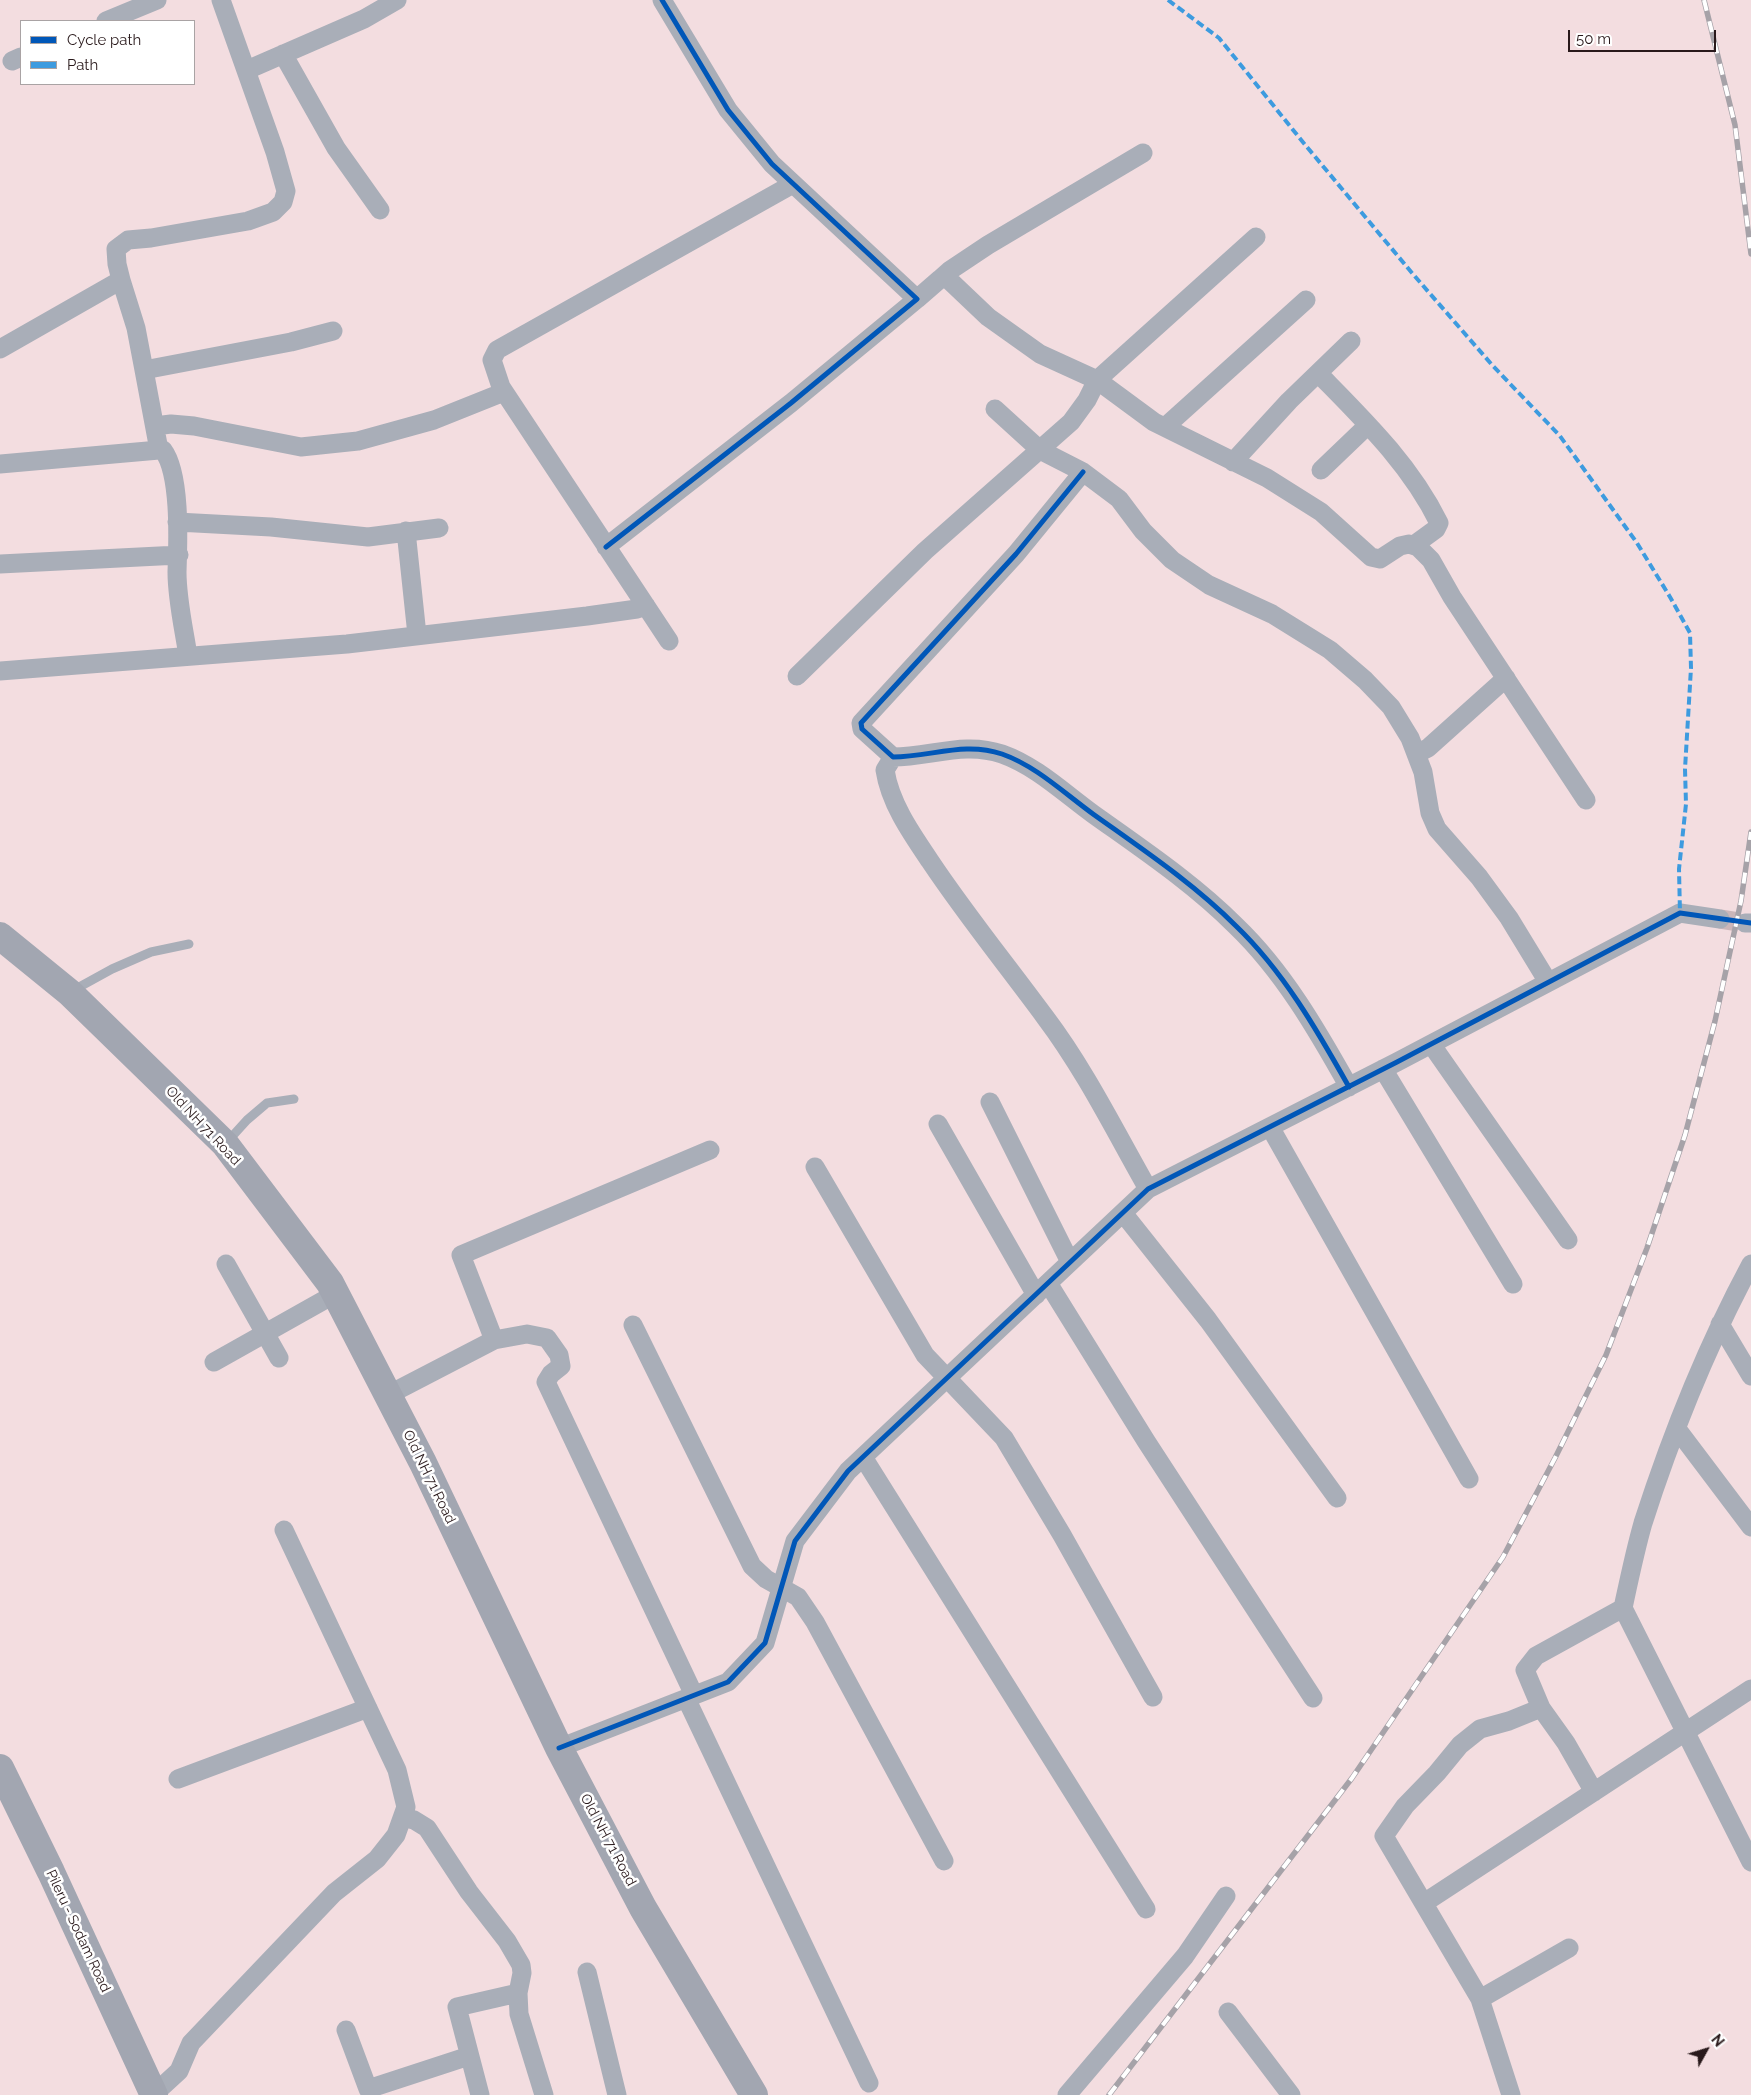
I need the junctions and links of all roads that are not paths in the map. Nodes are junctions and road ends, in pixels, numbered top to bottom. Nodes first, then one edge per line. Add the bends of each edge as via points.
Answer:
1 (157, 0) edge
2 (221, 0) edge
3 (397, 0) edge
4 (662, 0) edge
5 (108, 20) edge
6 (283, 54) junction
7 (247, 70) junction
8 (1143, 152) dead end
9 (793, 184) junction
10 (380, 210) dead end
11 (1256, 237) dead end
12 (940, 279) junction
13 (121, 280) junction
14 (917, 299) junction
15 (1306, 300) dead end
16 (333, 331) dead end
17 (1351, 341) dead end
18 (0, 349) edge
19 (144, 370) junction
20 (1318, 373) junction
21 (1097, 380) junction
22 (504, 392) junction
23 (994, 408) dead end
24 (1368, 425) junction
25 (154, 426) junction
26 (1165, 427) junction
27 (158, 450) junction
28 (1040, 450) junction
29 (1233, 462) junction
30 (0, 464) edge
31 (1321, 470) dead end
32 (1083, 472) junction
33 (177, 522) junction
34 (439, 528) dead end
35 (406, 531) junction
36 (1414, 546) junction
37 (606, 547) junction
38 (179, 556) junction
39 (0, 564) edge
40 (646, 606) junction
41 (417, 635) junction
42 (669, 641) dead end
43 (188, 656) junction
44 (0, 671) edge
45 (797, 676) dead end
46 (1506, 678) junction
47 (1416, 754) junction
48 (893, 757) junction
49 (1586, 800) dead end
50 (1720, 919) tunnel mouth
51 (0, 936) edge
52 (189, 944) dead end
53 (1548, 982) junction
54 (70, 993) junction
55 (1431, 1044) junction
56 (1383, 1069) junction
57 (1348, 1087) junction
58 (294, 1099) dead end
59 (990, 1102) dead end
60 (938, 1124) dead end
61 (1270, 1127) junction
62 (225, 1144) junction
63 (710, 1150) dead end
64 (815, 1167) dead end
65 (1148, 1189) junction
66 (1123, 1213) junction
67 (1568, 1240) dead end
68 (1070, 1262) junction
69 (226, 1264) dead end
70 (1751, 1264) edge
71 (1514, 1284) dead end
72 (1042, 1289) junction
73 (335, 1294) junction
74 (1720, 1324) junction
75 (633, 1325) dead end
76 (265, 1333) junction
77 (494, 1340) junction
78 (279, 1358) dead end
79 (214, 1362) dead end
80 (1751, 1376) edge
81 (946, 1379) junction
82 (388, 1395) junction
83 (1677, 1429) junction
84 (863, 1457) junction
85 (1469, 1478) dead end
86 (1337, 1498) dead end
87 (1751, 1527) edge
88 (284, 1530) dead end
89 (780, 1589) junction
90 (1623, 1608) junction
91 (1751, 1689) edge
92 (690, 1696) junction
93 (1153, 1697) dead end
94 (1313, 1698) dead end
95 (368, 1708) junction
96 (1541, 1708) junction
97 (1686, 1731) junction
98 (559, 1748) junction
99 (0, 1768) edge
100 (178, 1779) dead end
101 (1594, 1792) junction
102 (403, 1817) junction
103 (944, 1861) dead end
104 (1751, 1862) edge
105 (1226, 1896) dead end
106 (1424, 1903) junction
107 (1146, 1909) dead end
108 (1569, 1948) dead end
109 (587, 1972) dead end
110 (518, 1993) junction
111 (1480, 1999) junction
112 (1228, 2012) dead end
113 (346, 2030) dead end
114 (469, 2056) junction
115 (869, 2083) dead end
116 (368, 2092) edge
117 (154, 2095) edge
118 (480, 2095) edge
119 (544, 2095) edge
120 (617, 2095) edge
121 (754, 2095) edge
122 (1068, 2095) edge
123 (1290, 2095) edge
124 (1511, 2095) edge

1 - 5 street
2 - 7 street
3 - 6 street via 364,19
4 - 9 street via 728,110 772,164
6 - 7 street
6 - 10 street via 336,148
7 - 13 street via 284,183 283,202 273,212 248,221 128,240 116,249
8 - 12 street via 988,245
9 - 14 street
9 - 22 street via 497,350 492,360
11 - 21 street
12 - 14 street
12 - 21 street via 948,279 988,317 1040,354
13 - 18 street
13 - 19 street via 136,328
14 - 37 street via 791,403
15 - 26 street
16 - 19 street
17 - 20 street
19 - 25 street
20 - 24 street
20 - 29 street
21 - 26 street
21 - 28 street via 1088,400 1071,422
22 - 25 street via 434,420 368,438 301,447 194,426
22 - 37 street
23 - 28 street
24 - 31 street
24 - 36 street via 1391,449 1439,523
25 - 27 street
26 - 29 street
27 - 30 street
27 - 33 street via 164,450 170,462
28 - 32 street
28 - 45 street via 926,551
29 - 36 street via 1267,478 1321,512 1372,557 1380,559 1400,546
32 - 47 street via 1119,499 1143,531 1172,560 1209,585 1272,614 1337,656 1391,707
32 - 48 street via 1016,554 861,723 862,729
33 - 35 street via 271,526 368,536
33 - 38 street
34 - 35 street
35 - 41 street
36 - 46 street via 1430,560
37 - 40 street
38 - 39 street
38 - 43 street via 177,573
40 - 41 street via 588,616
40 - 42 street
41 - 43 street via 347,644
43 - 44 street
46 - 47 street via 1428,748
46 - 49 street
47 - 53 street via 1423,772 1430,814 1437,829 1509,918
48 - 57 street via 973,748 1002,754 1034,770 1203,895 1237,926 1268,960 1322,1038
48 - 65 street via 885,770 888,787 908,828 1081,1070
50 - 53 street via 1680,913
51 - 54 main road, Old NH 71 Road
52 - 54 lane via 151,952
53 - 55 street
54 - 62 main road, Old NH 71 Road
55 - 56 street
55 - 67 street
56 - 57 street
56 - 71 street
57 - 61 street
58 - 62 lane via 267,1103
59 - 68 street
60 - 72 street
61 - 65 street
61 - 85 street
62 - 73 main road, Old NH 71 Road
63 - 77 street via 461,1255
64 - 81 street via 925,1355
65 - 66 street
66 - 68 street
66 - 86 street via 1208,1320
68 - 72 street
69 - 76 street
70 - 74 street
72 - 81 street
72 - 94 street via 1146,1441
73 - 76 street
73 - 82 main road, Old NH 71 Road
74 - 80 street
74 - 83 street
75 - 89 street via 752,1566
76 - 78 street
76 - 79 street
77 - 82 street
77 - 92 street via 527,1334 547,1338 559,1355 561,1366 546,1382
81 - 84 street
81 - 93 street via 1004,1438
82 - 98 main road, Old NH 71 Road
83 - 87 street
83 - 90 street via 1643,1524
84 - 89 street via 794,1541
84 - 107 street
88 - 95 street
89 - 92 street via 764,1643 728,1682
89 - 103 street via 798,1598 815,1622
90 - 96 street via 1536,1656 1525,1670
90 - 97 street
91 - 97 street
92 - 98 street
92 - 115 street
95 - 100 street
95 - 102 street via 397,1770 406,1808
96 - 101 street
96 - 106 street via 1480,1729 1460,1745 1405,1806 1384,1836
97 - 101 street
97 - 104 street
98 - 121 main road, Old NH 71 Road via 643,1908
99 - 117 main road, Pileru - Sodam Road
101 - 106 street
102 - 110 street via 428,1828 469,1892 507,1941 521,1965
102 - 117 street via 396,1835 377,1859 334,1893 191,2043 180,2071
105 - 122 street via 1185,1956
106 - 111 street
108 - 111 street
109 - 120 street
110 - 114 street via 457,2007
110 - 119 street via 519,2014
111 - 124 street
112 - 123 street
113 - 116 street
114 - 116 street
114 - 118 street

